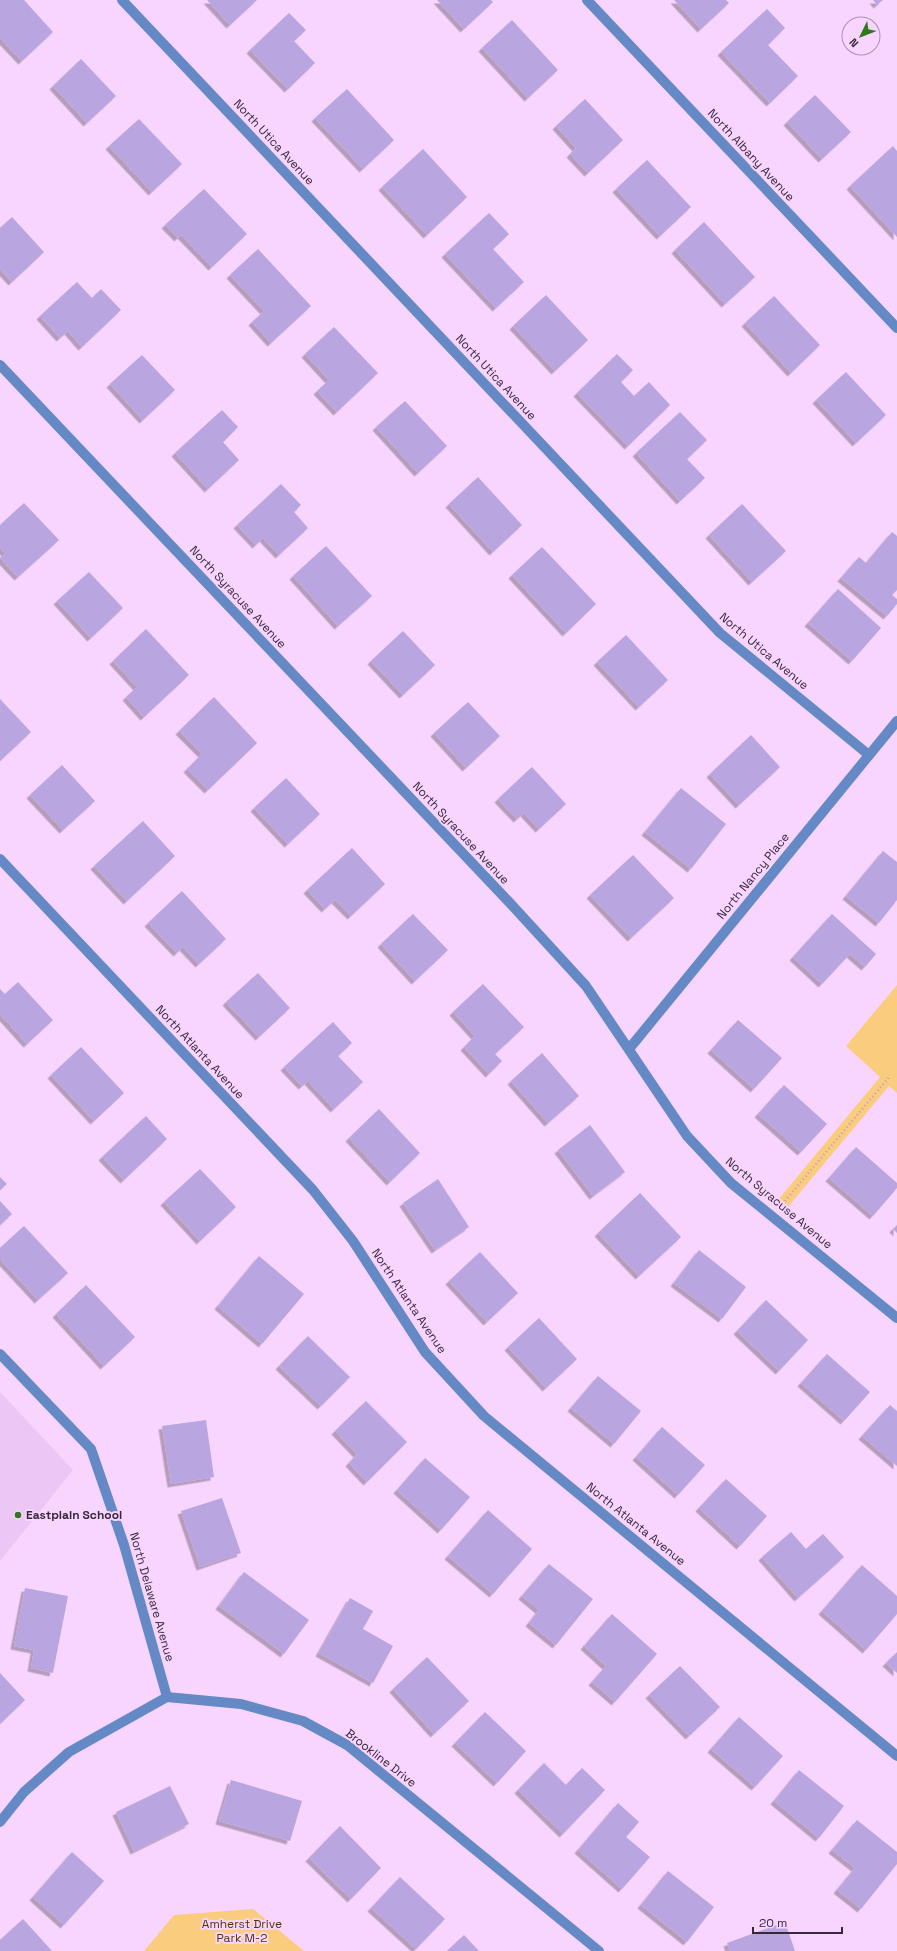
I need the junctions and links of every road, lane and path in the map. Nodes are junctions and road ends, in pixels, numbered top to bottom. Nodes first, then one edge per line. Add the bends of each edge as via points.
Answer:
1 (122, 0) edge
2 (587, 0) edge
3 (897, 328) edge
4 (0, 365) edge
5 (897, 720) edge
6 (869, 755) junction
7 (0, 859) edge
8 (629, 1049) junction
9 (890, 1076) dead end
10 (773, 1216) junction
11 (897, 1318) edge
12 (0, 1354) edge
13 (167, 1696) junction
14 (897, 1756) edge
15 (0, 1822) edge
16 (599, 1951) edge

1 - 6 street, North Utica Avenue via 720,634
2 - 3 street, North Albany Avenue
4 - 8 street, North Syracuse Avenue via 509,902 586,986
5 - 6 street, North Nancy Place
6 - 8 street, North Nancy Place
7 - 14 street, North Atlanta Avenue via 313,1190 353,1241 425,1352 484,1416
8 - 10 street, North Syracuse Avenue via 687,1136 731,1182
9 - 10 path
10 - 11 street, North Syracuse Avenue
12 - 13 street, North Delaware Avenue via 91,1450 124,1545
13 - 15 street via 69,1752 24,1792
13 - 16 street, Brookline Drive via 241,1704 303,1721 347,1745

